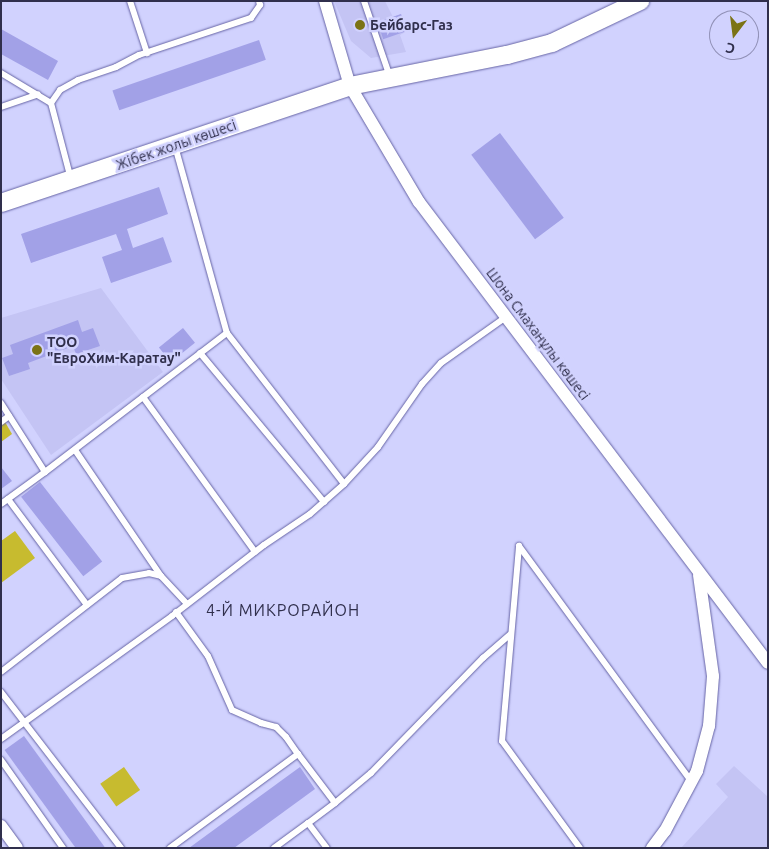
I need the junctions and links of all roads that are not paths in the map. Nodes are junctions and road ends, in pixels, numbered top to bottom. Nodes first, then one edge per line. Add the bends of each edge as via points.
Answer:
1 (130, 1) edge
2 (259, 1) edge
3 (326, 1) edge
4 (364, 1) edge
5 (640, 1) edge
6 (147, 52) junction
7 (1, 73) edge
8 (390, 78) junction
9 (350, 86) junction
10 (38, 94) junction
11 (51, 102) junction
12 (1, 107) edge
13 (174, 146) junction
14 (71, 180) junction
15 (1, 204) edge
16 (506, 316) junction
17 (227, 333) junction
18 (200, 353) junction
19 (144, 397) junction
20 (1, 403) edge
21 (9, 416) junction
22 (1, 422) edge
23 (75, 450) junction
24 (46, 472) junction
25 (344, 484) junction
26 (8, 499) junction
27 (324, 502) junction
28 (1, 504) edge
29 (255, 552) junction
30 (699, 572) junction
31 (161, 576) junction
32 (187, 604) junction
33 (87, 605) junction
34 (176, 612) junction
35 (511, 634) junction
36 (768, 664) edge
37 (1, 672) edge
38 (1, 692) edge
39 (24, 723) junction
40 (1, 739) edge
41 (298, 754) junction
42 (1, 760) edge
43 (691, 781) junction
44 (335, 803) junction
45 (308, 823) junction
46 (1, 826) edge
47 (18, 848) edge
48 (63, 848) edge
49 (121, 848) edge
50 (170, 848) edge
51 (274, 848) edge
52 (327, 848) edge
53 (580, 848) edge
54 (652, 848) edge

1 - 6 lane
2 - 6 lane via 260,5 251,18
3 - 9 street, Шона Смаханұлы көшесі
4 - 8 lane
5 - 8 main road, Жібек жолы көшесі via 552,43
6 - 11 lane via 78,80 60,90
7 - 10 lane
8 - 9 main road, Жібек жолы көшесі
9 - 13 main road, Жібек жолы көшесі
9 - 16 street, Шона Смаханұлы көшесі via 419,202
10 - 11 lane
10 - 12 lane
11 - 14 lane
13 - 14 main road, Жібек жолы көшесі
13 - 17 lane
14 - 15 main road, Жібек жолы көшесі
16 - 25 lane via 441,363 422,384 378,447
16 - 30 street, Шона Смаханұлы көшесі
17 - 18 lane
17 - 25 lane
18 - 19 lane
18 - 27 lane
19 - 23 lane
19 - 29 lane
20 - 21 lane
21 - 22 lane
21 - 24 lane
23 - 24 lane
23 - 31 lane
24 - 26 lane
25 - 27 lane
26 - 28 lane
26 - 33 lane
27 - 29 lane
29 - 32 lane
30 - 36 street, Шона Смаханұлы көшесі
30 - 43 street via 713,676 709,726
31 - 32 lane
31 - 33 lane via 149,573 122,578
32 - 34 lane
33 - 37 lane
34 - 39 lane
34 - 41 lane via 208,656 232,710 276,727
35 - 43 lane via 519,546
35 - 44 lane via 371,773
35 - 53 lane via 502,741
38 - 39 lane
39 - 40 lane
39 - 49 lane
41 - 44 lane
41 - 50 lane
42 - 48 lane
43 - 54 street via 665,831
44 - 45 lane
45 - 51 lane
45 - 52 lane
46 - 47 street

